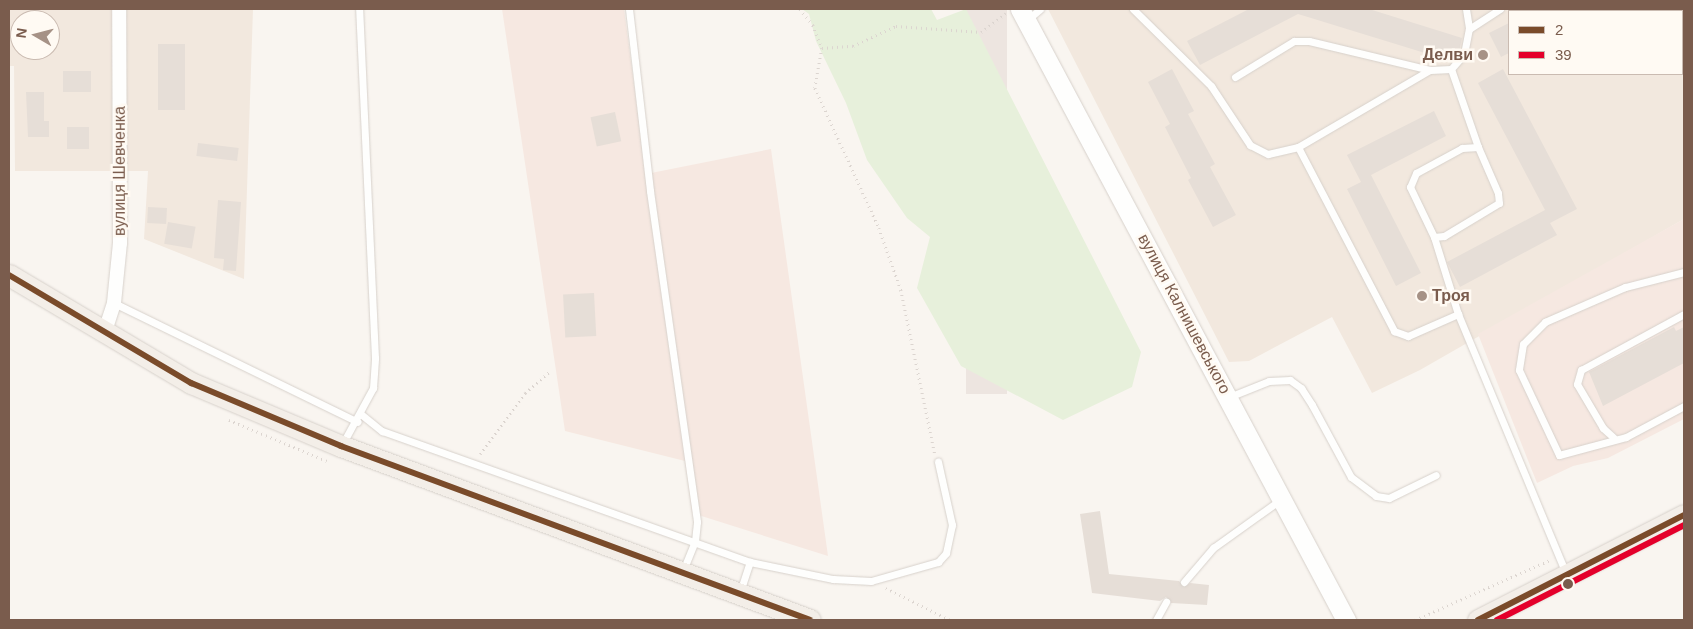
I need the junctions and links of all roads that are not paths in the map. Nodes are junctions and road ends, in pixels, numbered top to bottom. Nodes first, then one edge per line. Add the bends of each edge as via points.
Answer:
1 (119, 9) edge
2 (358, 9) edge
3 (629, 9) edge
4 (1132, 9) edge
5 (1466, 9) edge
6 (1500, 9) edge
7 (1029, 13) edge
8 (1469, 29) junction
9 (1451, 69) junction
10 (1430, 70) junction
11 (1235, 77) dead end
12 (1298, 147) junction
13 (1478, 147) junction
14 (1434, 237) junction
15 (1684, 272) edge
16 (9, 275) edge
17 (114, 303) junction
18 (1458, 314) junction
19 (1684, 314) edge
20 (105, 331) junction
21 (1229, 397) junction
22 (1684, 406) edge
23 (360, 418) junction
24 (1614, 438) junction
25 (342, 446) junction
26 (938, 462) road end
27 (1436, 475) dead end
28 (1283, 498) junction
29 (1684, 515) edge
30 (695, 541) junction
31 (750, 562) junction
32 (683, 571) junction
33 (1567, 576) junction
34 (1184, 582) dead end
35 (740, 594) junction
36 (1166, 602) dead end
37 (810, 620) edge
38 (1156, 620) edge
39 (1346, 620) edge
40 (1478, 620) edge

1 - 17 street, вулиця Шевченка via 120,242
2 - 23 lane via 375,358 373,388
3 - 30 lane via 650,191 695,506
4 - 12 lane via 1211,86 1250,145 1268,154
5 - 8 lane
6 - 8 lane
7 - 21 street, вулиця Калнишевського
8 - 9 lane via 1464,54
9 - 10 lane
9 - 13 lane
10 - 11 lane via 1309,41 1294,41
10 - 12 lane
12 - 18 lane via 1394,331 1408,336
13 - 14 lane via 1498,193 1498,202 1444,236
13 - 14 lane via 1455,151 1410,180 1410,187
14 - 18 lane
15 - 24 lane via 1625,287 1568,310 1545,322 1523,344 1519,370 1559,455
16 - 20 main road
17 - 20 street, вулиця Шевченка
17 - 23 lane
18 - 33 lane
19 - 24 lane via 1581,370 1578,384 1603,428
20 - 25 main road via 191,383
21 - 27 lane via 1269,381 1290,380 1301,388 1312,405 1352,477 1376,496 1389,498
21 - 28 street, вулиця Калнишевського
22 - 24 lane via 1626,437
23 - 25 lane
23 - 30 lane via 382,430 473,464
25 - 32 main road
26 - 31 lane via 952,525 946,553 938,562 871,581 833,579
28 - 34 lane via 1254,515 1213,548
28 - 39 street, вулиця Калнишевського
29 - 33 main road
30 - 31 lane
30 - 32 lane
31 - 35 lane
32 - 35 main road
33 - 40 main road
35 - 37 main road
36 - 38 lane

